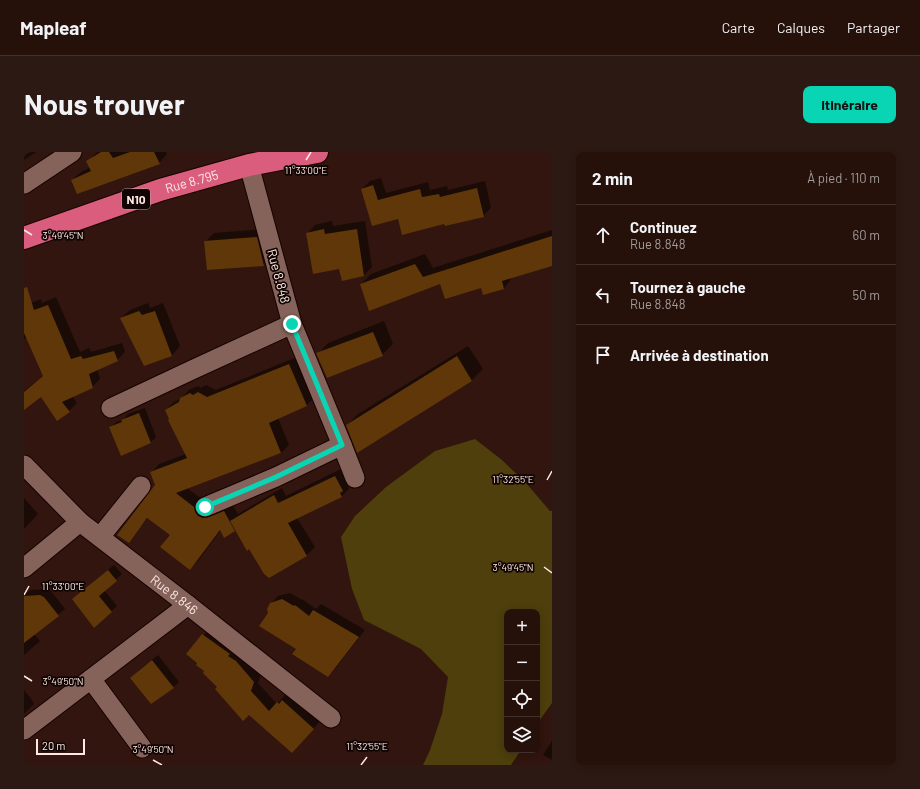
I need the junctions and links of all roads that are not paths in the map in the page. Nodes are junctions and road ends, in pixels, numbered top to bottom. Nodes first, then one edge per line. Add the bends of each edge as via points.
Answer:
1 (72, 152) edge
2 (317, 152) edge
3 (249, 164) junction
4 (24, 184) edge
5 (24, 238) edge
6 (292, 324) junction
7 (110, 408) dead end
8 (342, 445) junction
9 (24, 465) edge
10 (356, 478) dead end
11 (141, 486) dead end
12 (205, 507) dead end
13 (80, 522) junction
14 (100, 537) junction
15 (24, 568) edge
16 (188, 605) junction
17 (91, 679) junction
18 (331, 718) dead end
19 (24, 730) edge
20 (142, 748) dead end

1 - 4 street
2 - 3 highway, Rue 8.795 / N10
3 - 5 highway, Rue 8.795 / N10 via 160,190
3 - 6 street, Rue 8.848
6 - 7 street
6 - 8 street, Rue 8.848
8 - 10 street, Rue 8.848
8 - 12 street
9 - 13 street, Rue 8.846
11 - 14 street
13 - 14 street, Rue 8.846
13 - 15 street
14 - 16 street, Rue 8.846
16 - 17 street
16 - 18 street, Rue 8.846
17 - 19 street
17 - 20 street

